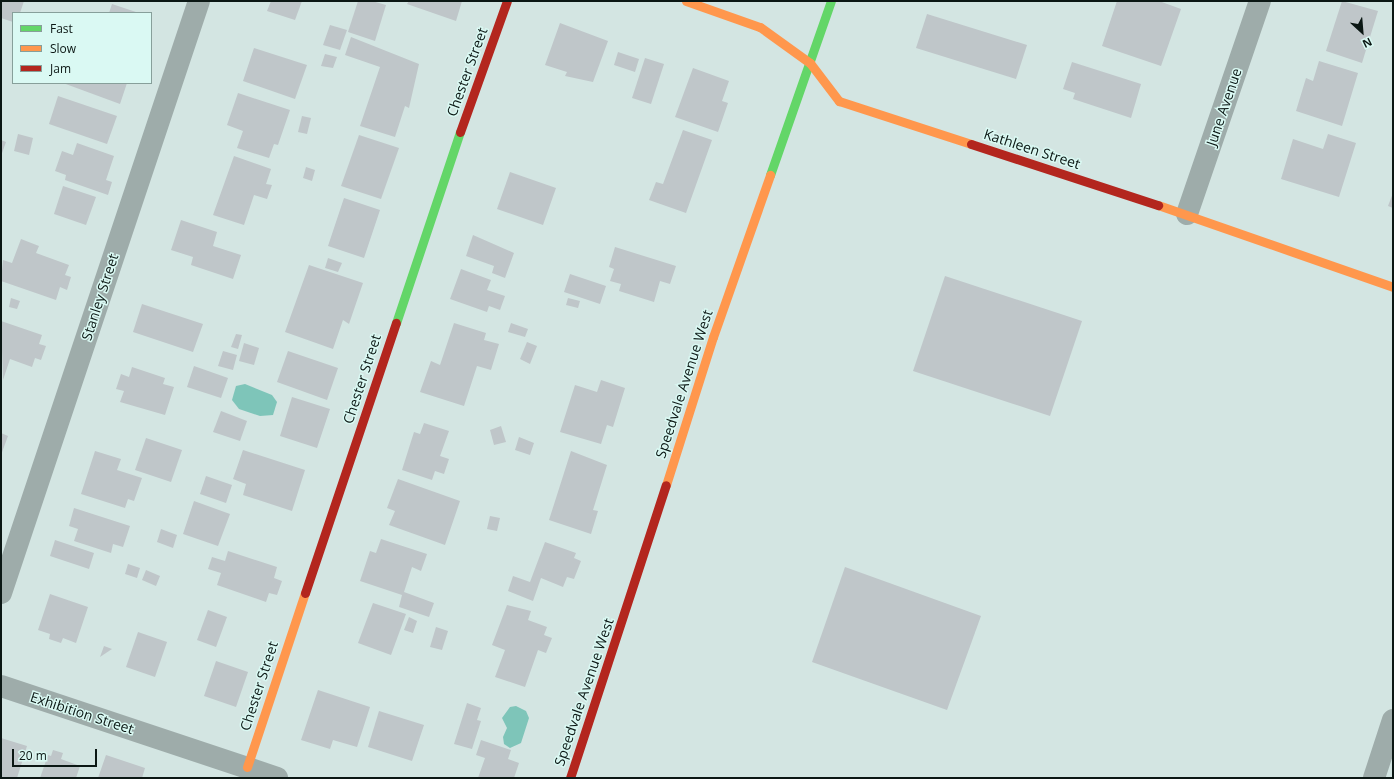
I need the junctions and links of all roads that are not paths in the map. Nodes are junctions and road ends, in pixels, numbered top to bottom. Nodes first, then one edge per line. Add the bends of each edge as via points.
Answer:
1 (199, 1) edge
2 (507, 1) edge
3 (686, 1) edge
4 (831, 1) edge
5 (1260, 1) edge
6 (810, 63) junction
7 (1187, 214) junction
8 (1393, 287) edge
9 (1, 593) edge
10 (1, 686) edge
11 (1392, 728) edge
12 (247, 767) junction
13 (277, 778) edge
14 (570, 778) edge
15 (1374, 778) edge

1 - 9 street, Stanley Street
2 - 12 street, Chester Street
3 - 6 street, Kathleen Street via 760,27
4 - 6 street, Speedvale Avenue West
5 - 7 street, June Avenue
6 - 7 street, Kathleen Street via 839,101
6 - 14 street, Speedvale Avenue West via 714,337
7 - 8 street, Kathleen Street
10 - 12 street, Exhibition Street
11 - 15 street
12 - 13 street, Exhibition Street

